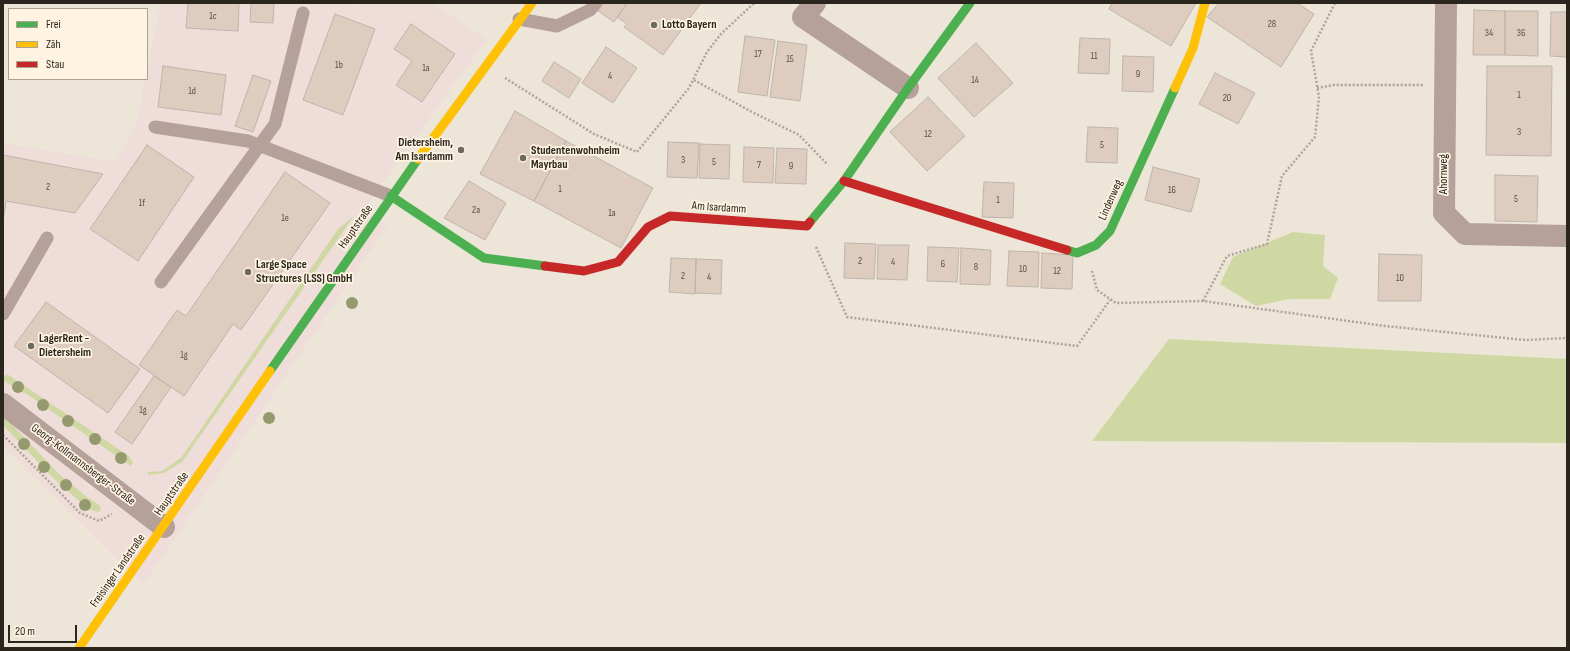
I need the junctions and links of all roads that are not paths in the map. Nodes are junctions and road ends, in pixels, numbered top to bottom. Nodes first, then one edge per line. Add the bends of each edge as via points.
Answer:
1 (532, 3) edge
2 (596, 3) edge
3 (815, 3) edge
4 (970, 3) edge
5 (1205, 3) edge
6 (1446, 3) edge
7 (302, 13) dead end
8 (519, 19) junction
9 (908, 88) junction
10 (155, 127) dead end
11 (259, 146) junction
12 (844, 181) junction
13 (391, 196) junction
14 (1567, 236) edge
15 (47, 238) dead end
16 (161, 282) dead end
17 (3, 314) edge
18 (3, 404) edge
19 (164, 527) junction
20 (79, 648) edge

1 - 8 street, Hauptstraße
2 - 8 lane via 590,10 557,26
3 - 9 street via 803,17
4 - 9 street
5 - 12 street, Lindenweg via 1193,48 1110,231 1096,245 1086,250 1077,253
6 - 14 street, Ahornweg via 1444,213 1465,234
7 - 11 lane via 275,124
8 - 13 street, Hauptstraße
9 - 12 street
10 - 11 lane via 248,141
11 - 13 lane
11 - 16 lane
12 - 13 street, Am Isardamm via 807,226 670,216 648,226 618,262 584,271 484,258
13 - 19 street, Hauptstraße
15 - 17 lane
18 - 19 street, Georg-Kollmannsberger-Straße
19 - 20 street, Freisinger Landstraße

